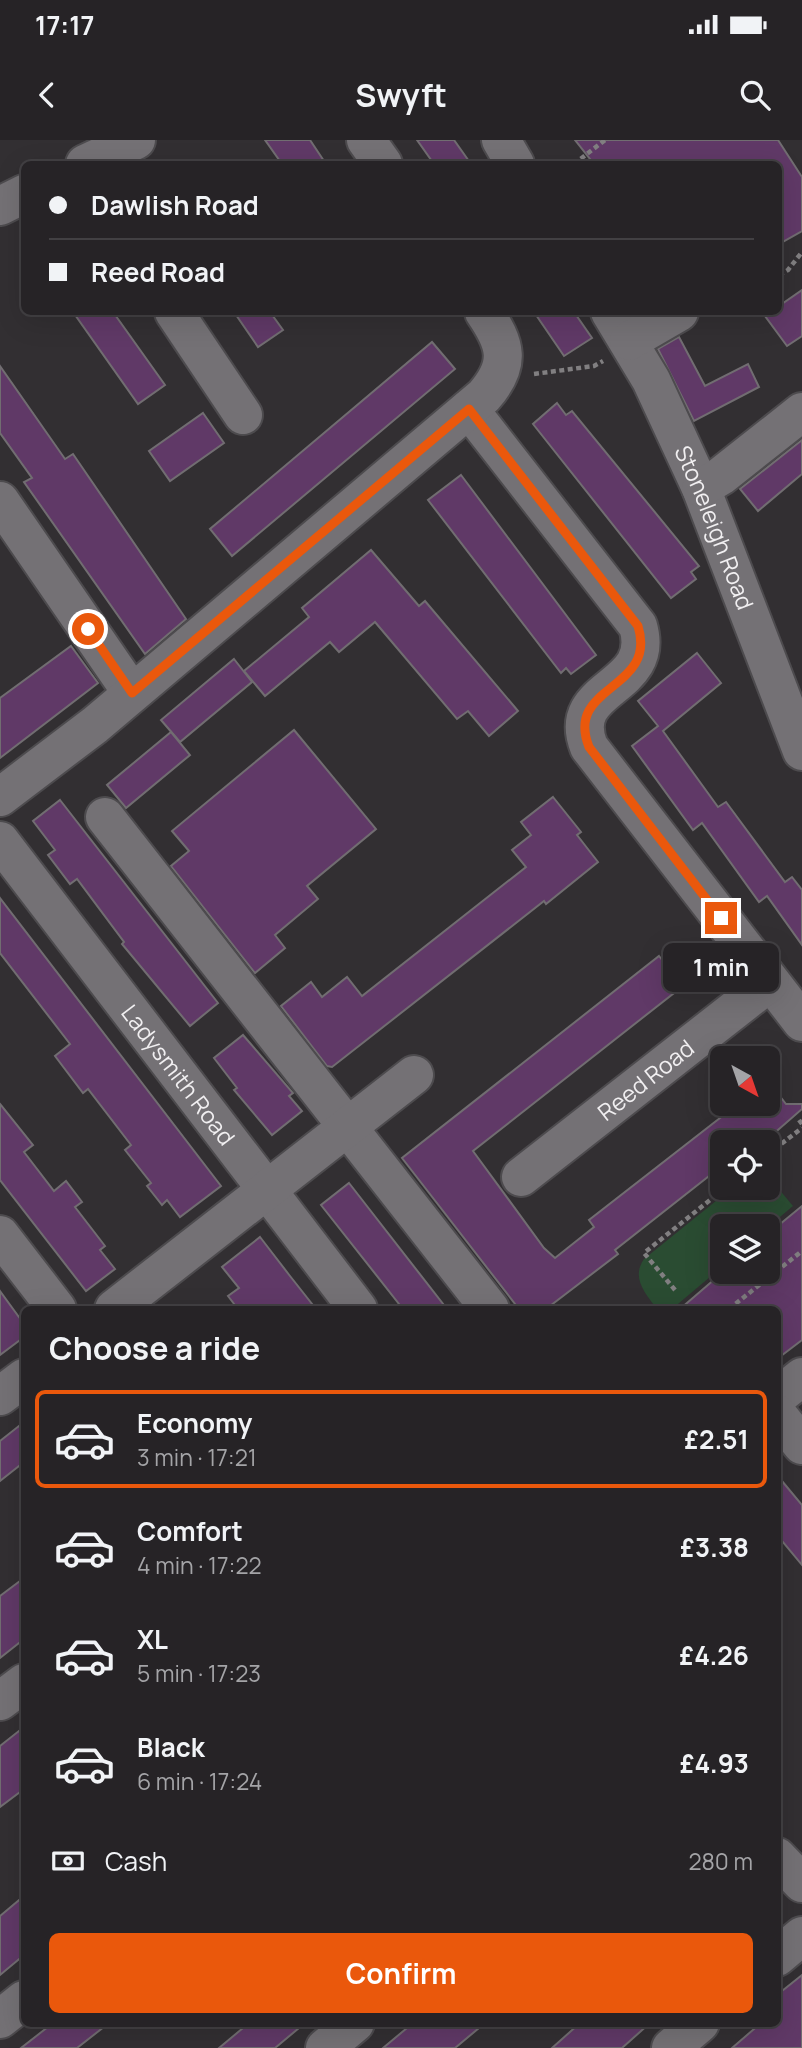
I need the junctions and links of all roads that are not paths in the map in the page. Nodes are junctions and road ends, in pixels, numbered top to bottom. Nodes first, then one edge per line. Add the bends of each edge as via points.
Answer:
1 (135, 140) edge
2 (366, 140) edge
3 (501, 140) edge
4 (91, 161) edge
5 (381, 161) edge
6 (513, 161) edge
7 (21, 196) edge
8 (0, 206) edge
9 (176, 315) edge
10 (486, 315) edge
11 (666, 315) edge
12 (620, 326) edge
13 (469, 409) junction
14 (802, 412) edge
15 (243, 415) dead end
16 (701, 488) junction
17 (0, 501) edge
18 (132, 693) junction
19 (802, 751) edge
20 (0, 797) edge
21 (105, 817) dead end
22 (0, 841) edge
23 (770, 982) junction
24 (802, 1023) edge
25 (414, 1076) dead end
26 (348, 1126) junction
27 (521, 1177) dead end
28 (267, 1191) junction
29 (0, 1235) edge
30 (55, 1306) edge
31 (118, 1306) edge
32 (356, 1306) edge
33 (488, 1306) edge
34 (802, 1377) edge
35 (21, 1380) edge
36 (781, 1394) edge
37 (0, 1396) edge
38 (781, 1419) edge
39 (802, 1445) edge
40 (21, 1684) edge
41 (0, 1701) edge
42 (781, 1861) edge
43 (802, 1883) edge
44 (802, 1936) edge
45 (781, 1954) edge
46 (21, 2002) edge
47 (0, 2019) edge
48 (350, 2027) edge
49 (695, 2027) edge
50 (325, 2048) edge
51 (671, 2048) edge

1 - 4 street
2 - 5 street
3 - 6 street
7 - 8 street
9 - 15 street
10 - 13 street via 501,338 513,374 492,386
11 - 12 street
12 - 16 street, Stoneleigh Road via 651,380
13 - 18 street
13 - 23 street via 638,626 639,661 586,714 589,747
14 - 16 street
16 - 19 street, Stoneleigh Road
17 - 18 street
18 - 20 street
21 - 26 street
22 - 28 street, Ladysmith Road
23 - 24 street
23 - 27 street, Reed Road
25 - 26 street
26 - 28 street
26 - 33 street
28 - 31 street
28 - 32 street, Ladysmith Road
29 - 30 street
34 - 36 street
35 - 37 street
38 - 39 street
40 - 41 street
42 - 43 street
44 - 45 street
46 - 47 street
48 - 50 street
49 - 51 street

